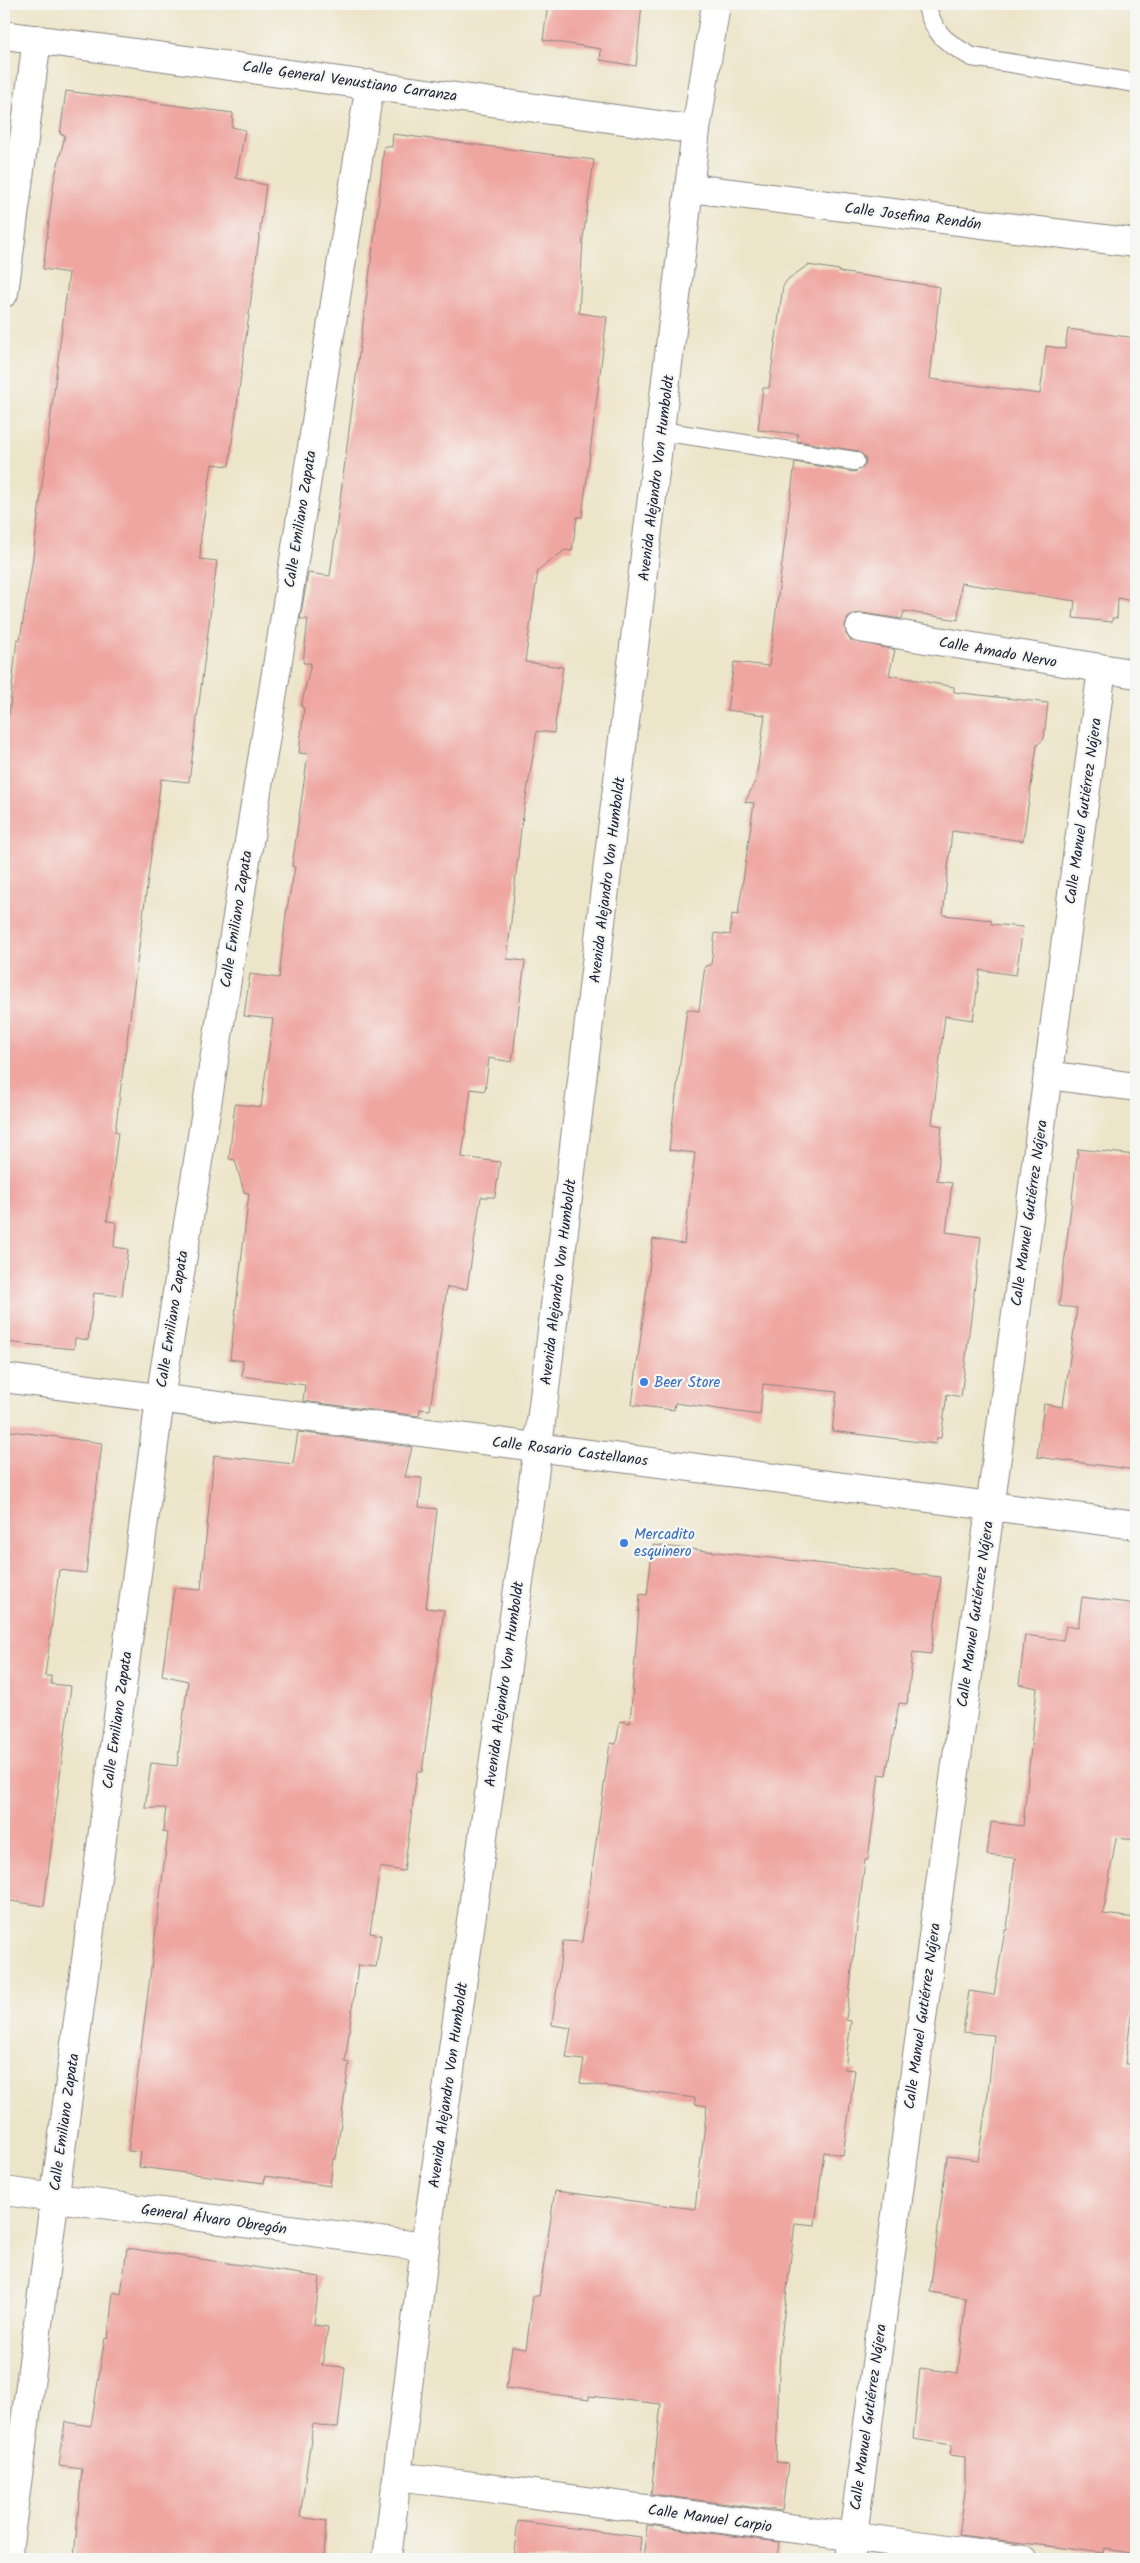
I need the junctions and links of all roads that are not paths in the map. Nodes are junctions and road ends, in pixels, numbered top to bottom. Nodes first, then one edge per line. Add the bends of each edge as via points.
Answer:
1 (716, 4) edge
2 (926, 4) edge
3 (4, 35) edge
4 (36, 38) junction
5 (1136, 83) edge
6 (370, 84) junction
7 (696, 130) junction
8 (690, 188) junction
9 (1136, 243) edge
10 (4, 293) edge
11 (661, 431) junction
12 (855, 461) dead end
13 (860, 628) dead end
14 (1102, 670) junction
15 (1136, 674) edge
16 (1048, 1075) junction
17 (1136, 1087) edge
18 (4, 1378) edge
19 (160, 1399) junction
20 (538, 1447) junction
21 (990, 1505) junction
22 (1136, 1525) edge
23 (4, 2191) edge
24 (54, 2197) junction
25 (425, 2247) junction
26 (398, 2476) junction
27 (851, 2548) edge
28 (7, 2559) edge
29 (387, 2559) edge
30 (1022, 2559) edge

1 - 7 street, Avenida Alejandro Von Humboldt
2 - 5 lane via 932,26 953,46 972,57
3 - 4 street, Calle General Venustiano Carranza
4 - 6 street, Calle General Venustiano Carranza
4 - 10 street
6 - 7 street, Calle General Venustiano Carranza
6 - 19 street, Calle Emiliano Zapata
7 - 8 street, Avenida Alejandro Von Humboldt
8 - 9 street, Calle Josefina Rendón
8 - 11 street, Avenida Alejandro Von Humboldt
11 - 12 lane
11 - 20 street, Avenida Alejandro Von Humboldt
13 - 14 street, Calle Amado Nervo
14 - 15 street, Calle Amado Nervo
14 - 16 street, Calle Manuel Gutiérrez Nájera
16 - 17 street
16 - 21 street, Calle Manuel Gutiérrez Nájera
18 - 19 street, Calle Rosario Castellanos
19 - 20 street, Calle Rosario Castellanos
19 - 24 street, Calle Emiliano Zapata
20 - 21 street, Calle Rosario Castellanos
20 - 25 street, Avenida Alejandro Von Humboldt
21 - 22 street, Calle Rosario Castellanos
21 - 27 street, Calle Manuel Gutiérrez Nájera
23 - 24 street, General Álvaro Obregón
24 - 25 street, General Álvaro Obregón
24 - 28 street, Calle Emiliano Zapata
25 - 26 street, Avenida Alejandro Von Humboldt
26 - 27 street, Calle Manuel Carpio
26 - 29 street, Avenida Alejandro Von Humboldt
27 - 30 street, Calle Manuel Carpio

